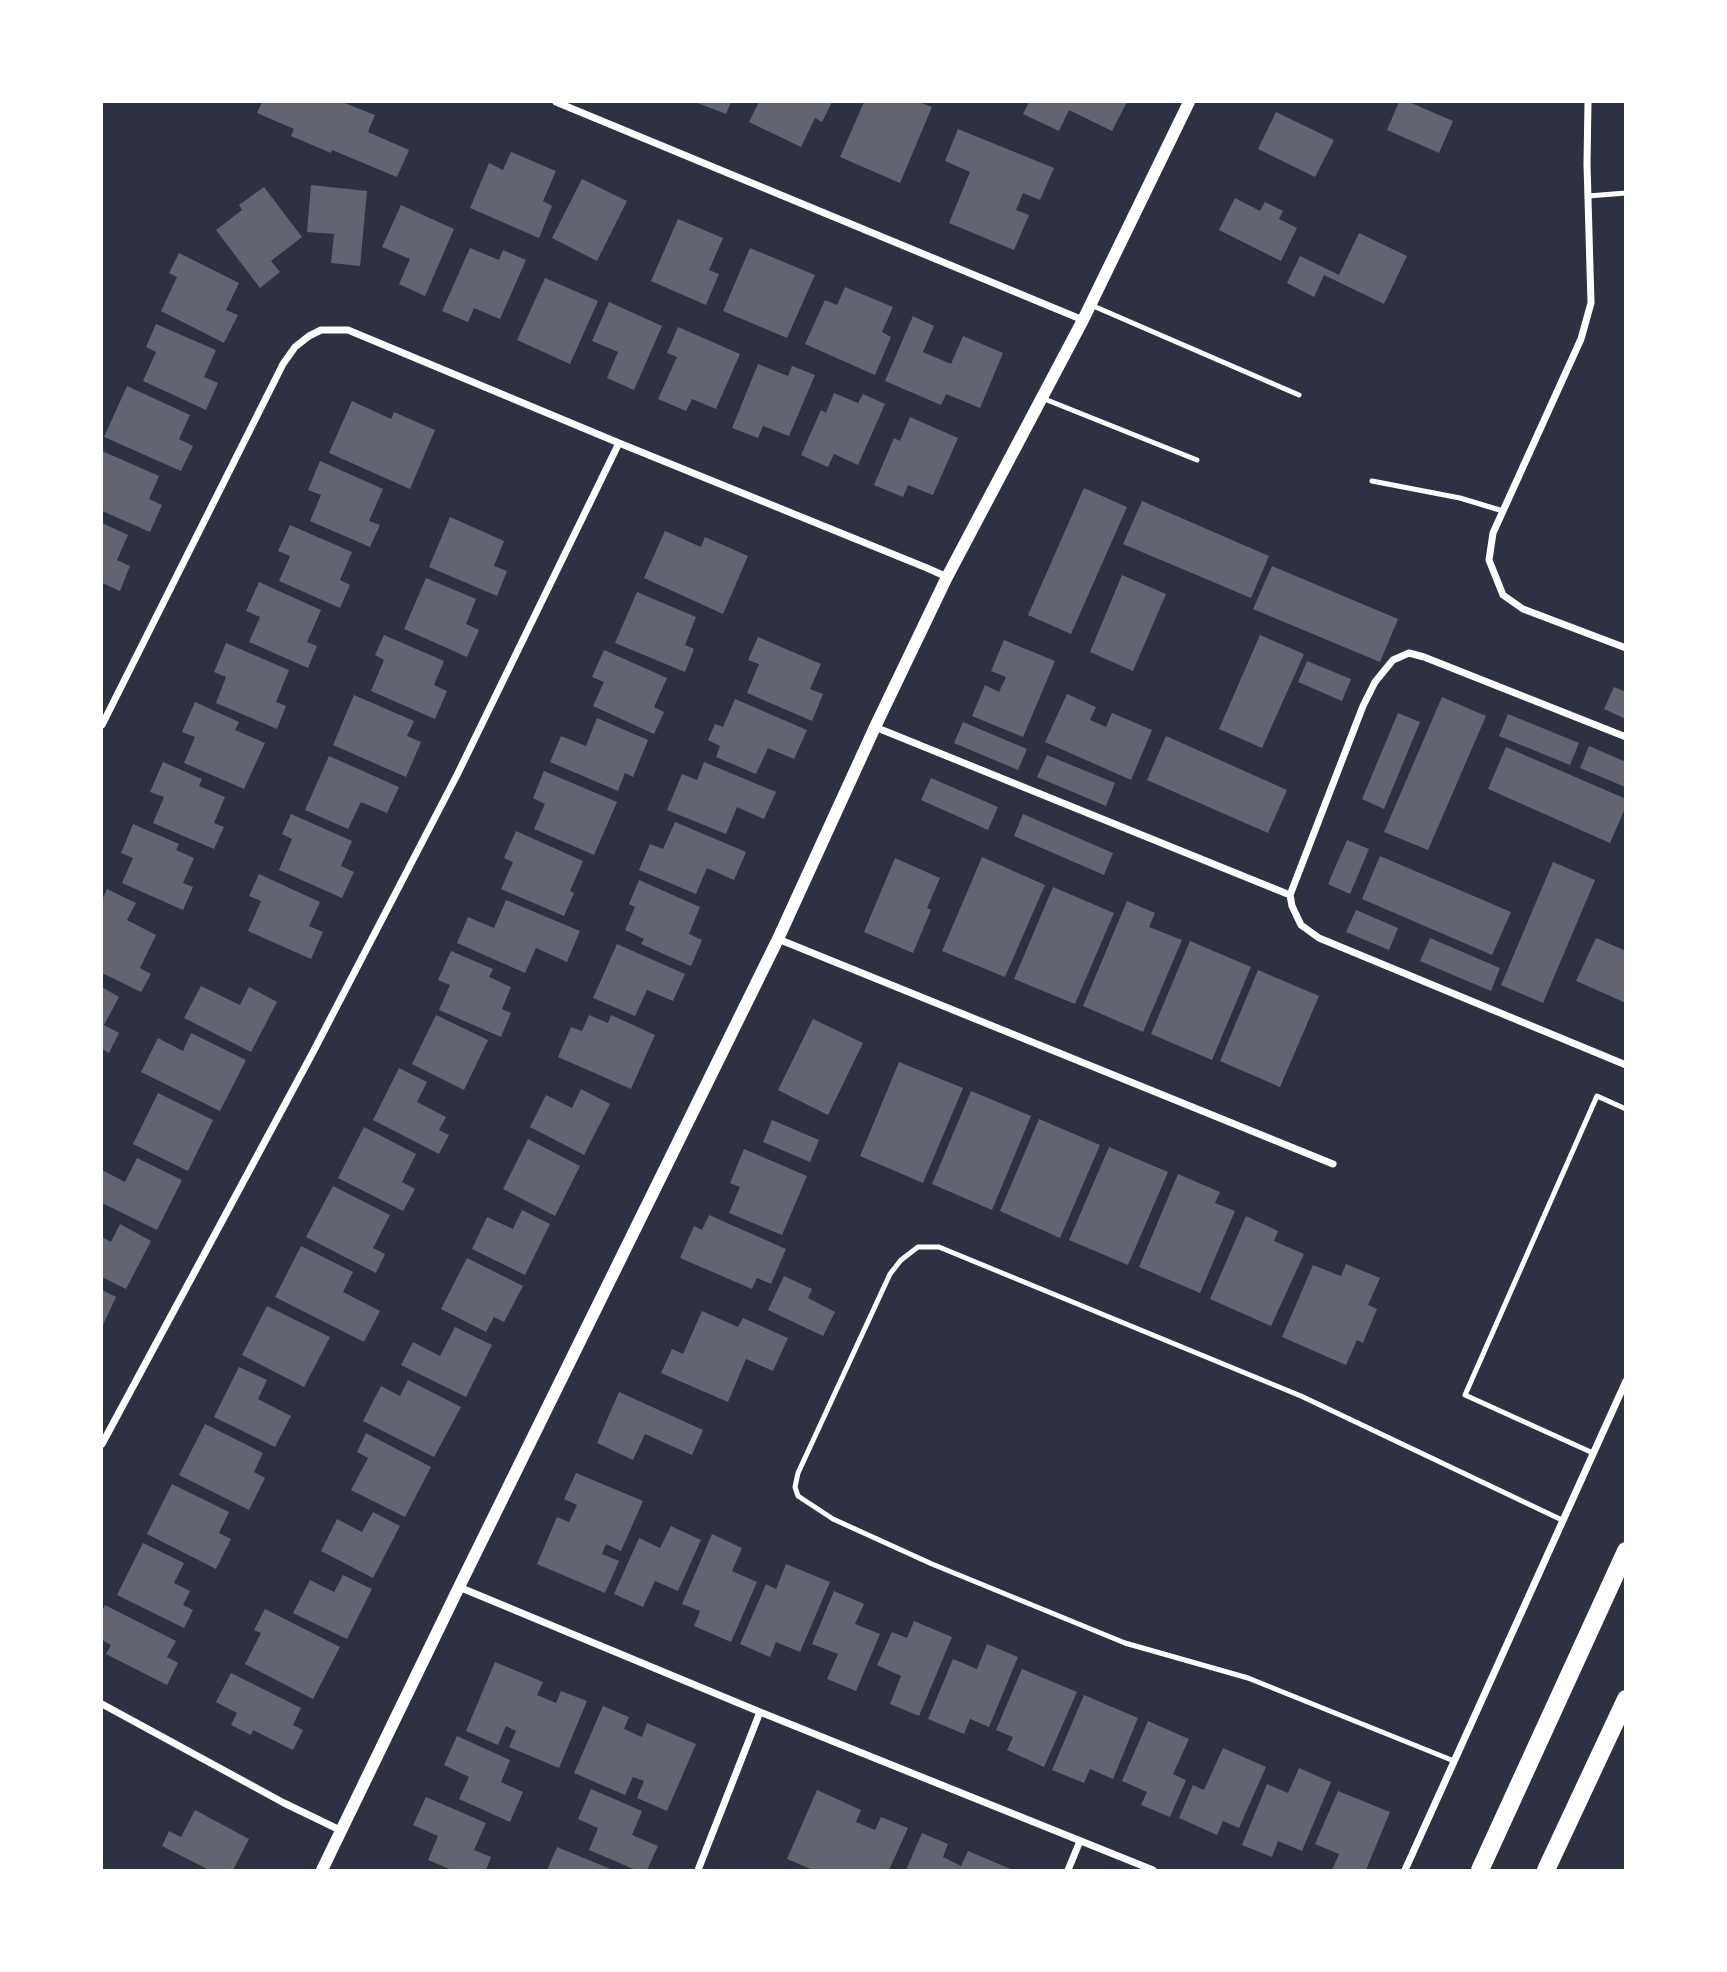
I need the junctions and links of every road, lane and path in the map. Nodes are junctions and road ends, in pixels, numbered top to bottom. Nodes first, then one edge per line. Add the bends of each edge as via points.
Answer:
1 (556, 102) edge
2 (1189, 102) edge
3 (1588, 102) edge
4 (1626, 193) edge
5 (1588, 196) junction
6 (1091, 305) junction
7 (1083, 320) junction
8 (1299, 395) dead end
9 (1042, 398) junction
10 (618, 443) junction
11 (1197, 460) dead end
12 (1372, 481) dead end
13 (1503, 511) junction
14 (947, 577) junction
15 (1626, 648) edge
16 (102, 725) edge
17 (875, 727) junction
18 (1626, 737) edge
19 (1290, 895) junction
20 (778, 939) junction
21 (1626, 1065) edge
22 (1626, 1109) edge
23 (1333, 1164) dead end
24 (1626, 1381) edge
25 (102, 1444) edge
26 (1593, 1453) junction
27 (1562, 1520) junction
28 (1626, 1550) edge
29 (459, 1587) junction
30 (1626, 1699) edge
31 (102, 1704) edge
32 (760, 1712) junction
33 (1454, 1761) junction
34 (342, 1831) junction
35 (1080, 1842) junction
36 (322, 1871) edge
37 (698, 1871) edge
38 (1068, 1871) edge
39 (1153, 1871) edge
40 (1405, 1871) edge
41 (1480, 1871) edge
42 (1546, 1871) edge

1 - 7 street
2 - 6 street
3 - 5 street
4 - 5 lane
5 - 13 street via 1591,303 1581,339
6 - 7 street
6 - 8 lane
7 - 9 street
9 - 11 lane
9 - 14 street
10 - 14 street
10 - 16 street via 348,330 321,330 309,336 283,364
10 - 25 street via 457,775
12 - 13 lane
13 - 15 street via 1493,533 1489,561 1503,595 1523,609
14 - 17 street
17 - 19 street
17 - 20 street
18 - 19 street via 1424,657 1409,653 1393,660 1363,706
19 - 21 street via 1301,925 1320,938
20 - 23 street
20 - 29 street
22 - 26 lane via 1597,1096 1465,1395
24 - 26 street
26 - 27 street
27 - 33 street
27 - 33 lane via 1301,1396 939,1247 918,1247 890,1274 798,1473 798,1496 833,1519 932,1564 1125,1643 1248,1678
28 - 41 main road
29 - 32 street
29 - 34 street
30 - 42 main road
31 - 34 street
32 - 35 street
32 - 37 street
33 - 40 street
34 - 36 street
35 - 38 street
35 - 39 street

